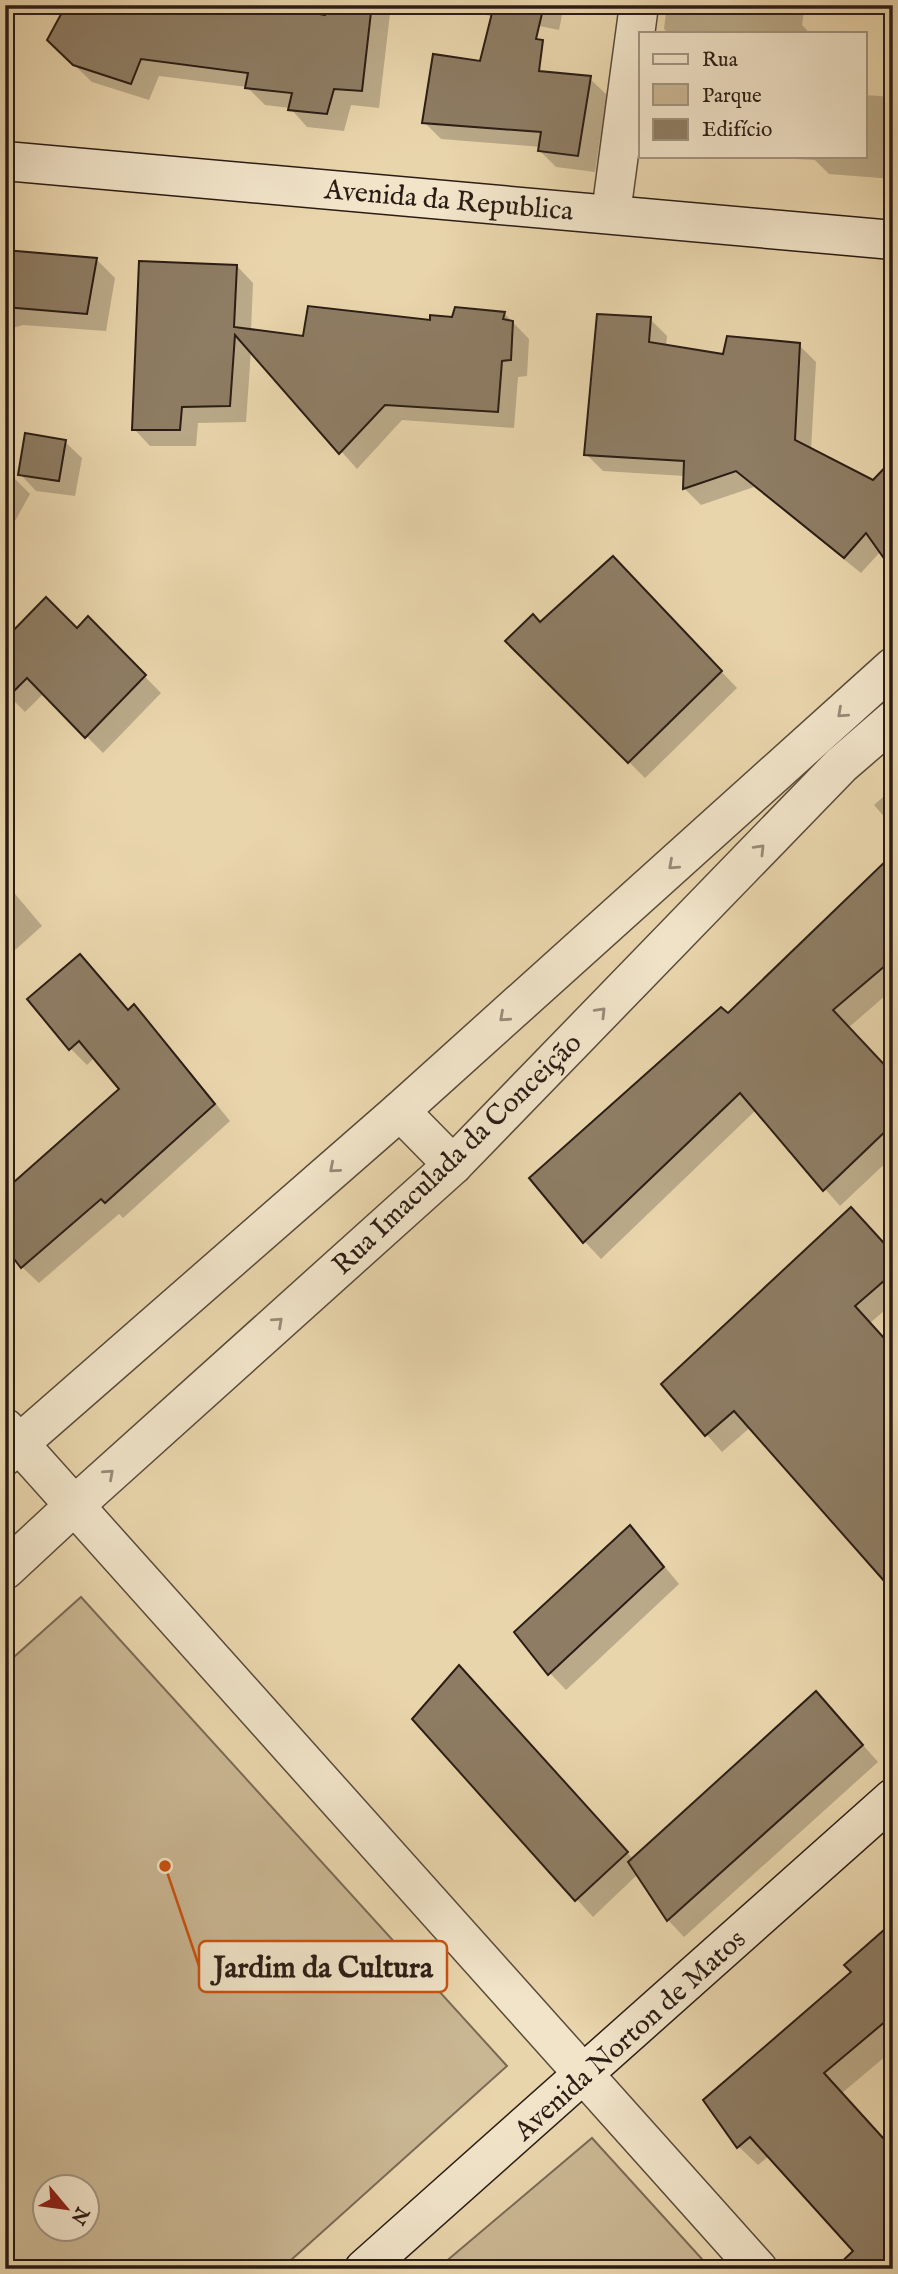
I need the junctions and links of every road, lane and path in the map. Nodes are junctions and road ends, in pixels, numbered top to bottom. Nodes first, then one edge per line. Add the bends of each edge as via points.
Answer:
1 (639, 5) edge
2 (5, 161) edge
3 (611, 213) junction
4 (893, 240) edge
5 (893, 667) edge
6 (893, 720) edge
7 (400, 1111) junction
8 (453, 1165) junction
9 (10, 1443) edge
10 (75, 1505) junction
11 (5, 1570) edge
12 (893, 1798) edge
13 (584, 2073) junction
14 (364, 2269) edge
15 (758, 2269) edge

1 - 3 street
2 - 3 street, Avenida da Republica
3 - 4 street, Avenida da Republica
5 -> 7 street
8 -> 6 street, Rua Imaculada da Conceição via 841,765
7 - 8 street
7 -> 9 street
10 -> 8 street, Rua Imaculada da Conceição
9 - 10 street
10 - 11 street, Rua Imaculada da Conceição
10 - 13 street
12 - 13 street, Avenida Norton de Matos
13 - 14 street, Avenida Norton de Matos
13 - 15 street

